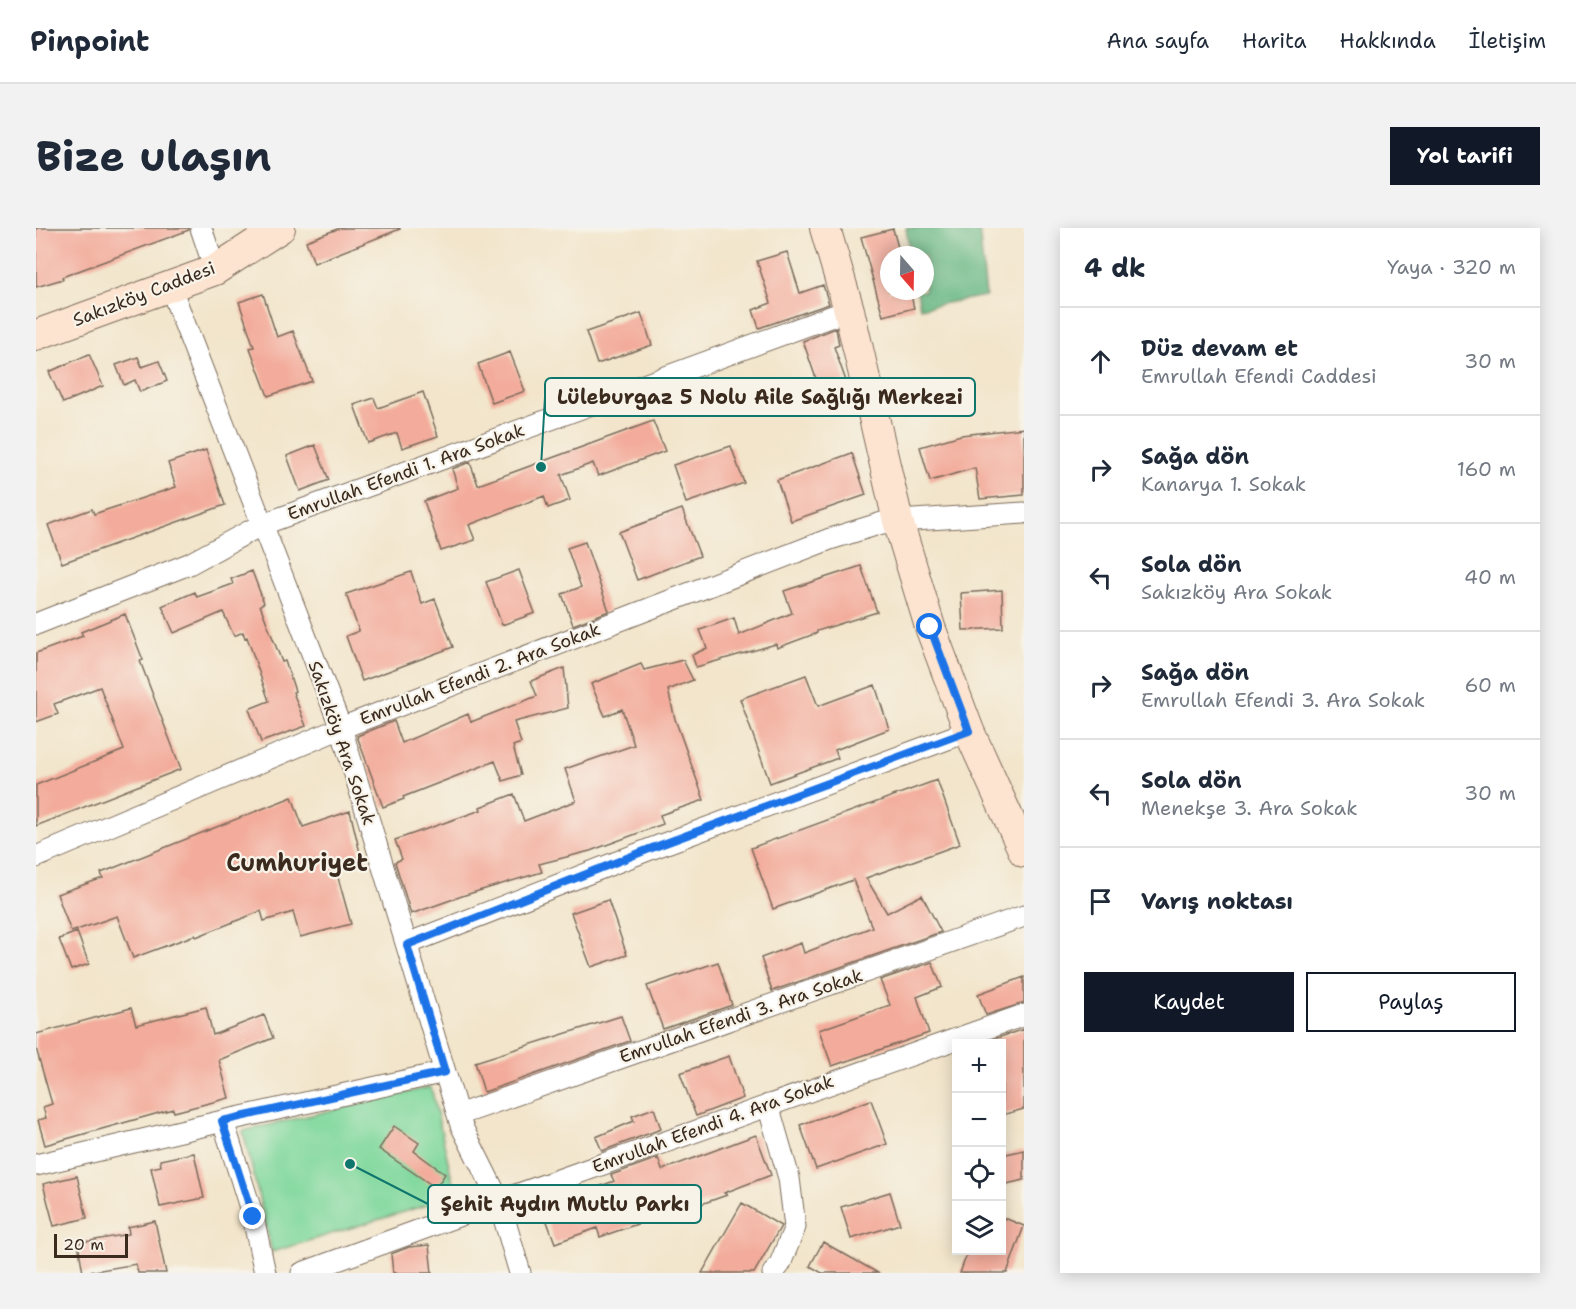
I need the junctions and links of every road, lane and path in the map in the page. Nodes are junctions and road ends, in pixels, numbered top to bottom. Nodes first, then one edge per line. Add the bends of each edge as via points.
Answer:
1 (201, 228) edge
2 (280, 228) edge
3 (825, 228) edge
4 (215, 270) junction
5 (170, 286) junction
6 (849, 310) junction
7 (36, 335) edge
8 (1024, 513) edge
9 (898, 521) junction
10 (261, 525) junction
11 (36, 624) edge
12 (341, 728) junction
13 (969, 731) junction
14 (1024, 852) edge
15 (36, 857) edge
16 (1024, 916) edge
17 (407, 945) junction
18 (1024, 1015) edge
19 (445, 1072) junction
20 (768, 1105) junction
21 (458, 1115) junction
22 (222, 1121) junction
23 (36, 1165) edge
24 (499, 1201) junction
25 (265, 1273) edge
26 (302, 1273) edge
27 (520, 1273) edge
28 (773, 1273) edge

1 - 4 street
2 - 4 main road, Sakızköy Caddesi
3 - 6 main road
4 - 5 main road, Sakızköy Caddesi
5 - 7 main road, Sakızköy Caddesi
5 - 10 street, Sakızköy Ara Sokak
6 - 9 main road
6 - 10 street, Emrullah Efendi 1. Ara Sokak
8 - 9 street, Emrullah Efendi 2. Ara Sokak
9 - 12 street, Emrullah Efendi 2. Ara Sokak via 800,549
9 - 13 main road via 930,627
10 - 11 street, Emrullah Efendi 1. Ara Sokak via 189,564
10 - 12 street, Sakızköy Ara Sokak
12 - 15 street, Emrullah Efendi 2. Ara Sokak
12 - 17 street, Sakızköy Ara Sokak
13 - 14 main road
13 - 17 street via 652,848
16 - 21 street, Emrullah Efendi 3. Ara Sokak
17 - 19 street, Sakızköy Ara Sokak
18 - 20 street, Emrullah Efendi 4. Ara Sokak
19 - 21 street, Sakızköy Ara Sokak
19 - 22 street
20 - 24 street, Emrullah Efendi 4. Ara Sokak
20 - 28 street via 789,1178 795,1227
21 - 24 street, Sakızköy Ara Sokak
22 - 23 street
22 - 25 street via 253,1217
24 - 26 street, Emrullah Efendi 4. Ara Sokak
24 - 27 street, Sakızköy Ara Sokak

